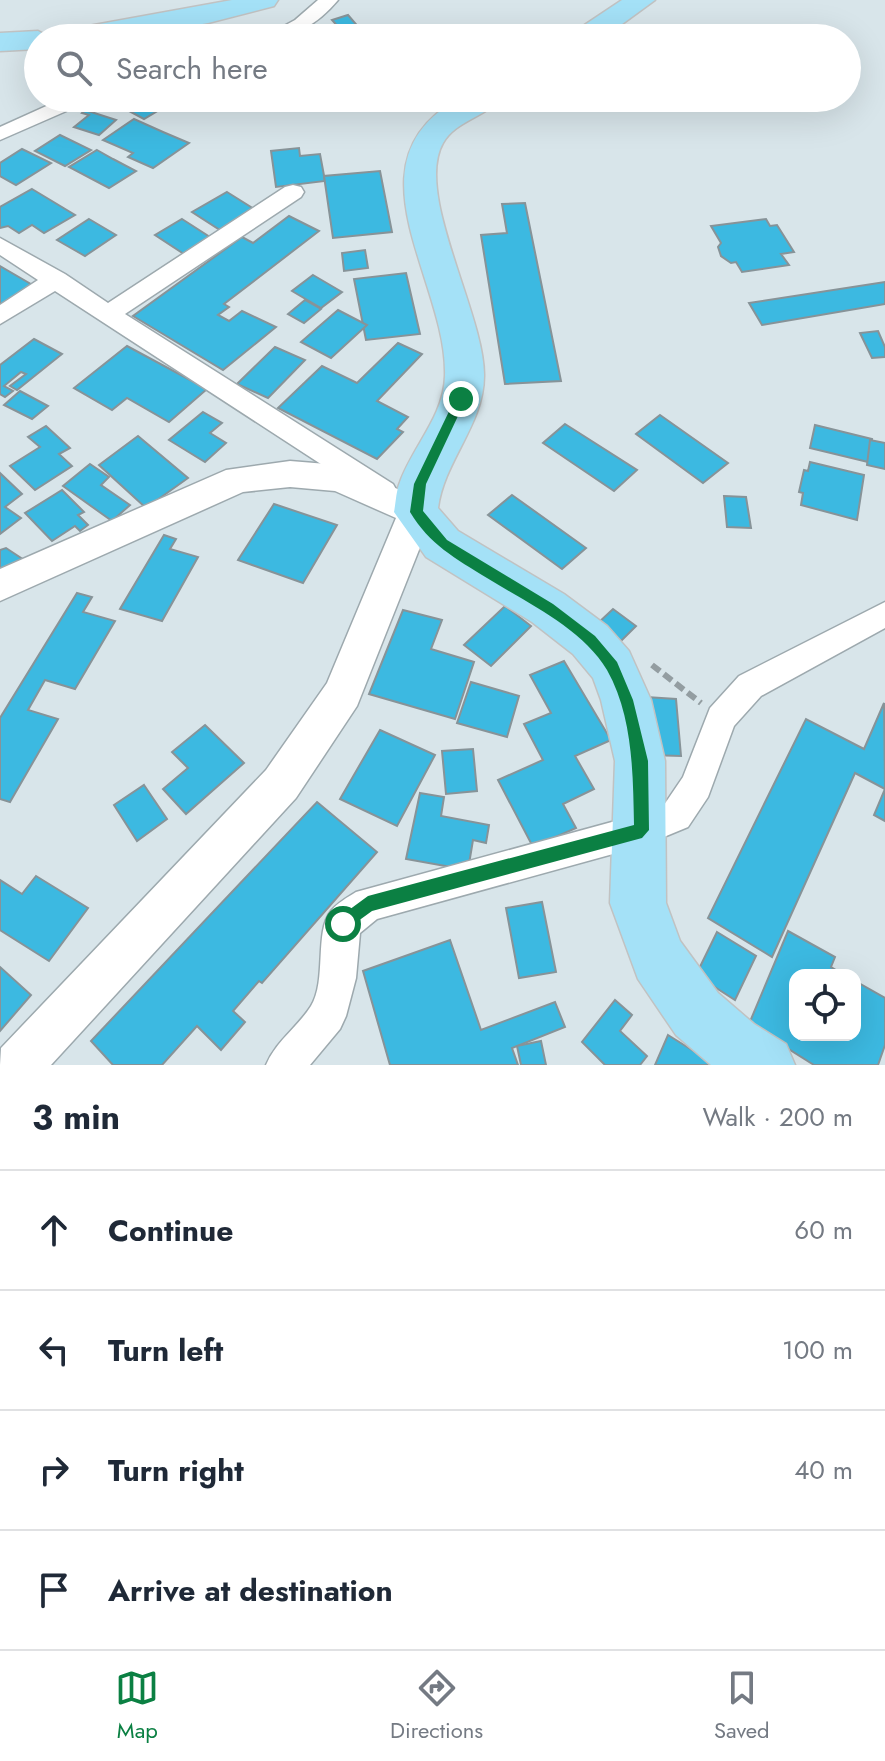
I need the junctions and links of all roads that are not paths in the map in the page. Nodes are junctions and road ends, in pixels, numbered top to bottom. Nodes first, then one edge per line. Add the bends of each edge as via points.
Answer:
1 (264, 0) edge
2 (329, 0) edge
3 (641, 0) edge
4 (155, 24) edge
5 (301, 24) edge
6 (605, 24) edge
7 (24, 41) edge
8 (0, 42) edge
9 (49, 112) edge
10 (464, 112) edge
11 (0, 134) edge
12 (293, 192) dead end
13 (0, 245) edge
14 (57, 279) junction
15 (110, 313) junction
16 (0, 316) edge
17 (416, 512) junction
18 (0, 586) edge
19 (885, 614) edge
20 (642, 830) junction
21 (18, 1065) edge
22 (285, 1065) edge
23 (765, 1065) edge

1 - 4 main road
2 - 5 street
3 - 6 main road
7 - 8 main road
9 - 11 street
10 - 17 main road via 436,130 420,167 419,190 452,306 465,376 461,399 420,484
12 - 15 street
13 - 14 street
14 - 15 street
14 - 16 street
15 - 17 street
17 - 18 street via 339,478 290,474 238,479
17 - 20 main road via 442,544 548,608 590,640 612,666 640,761
17 - 21 street via 343,693 281,784
19 - 20 street via 750,686 721,718 696,786 676,816
20 - 22 street via 368,904 343,924 338,978 327,1016
20 - 23 main road via 638,903 658,959 697,1014

